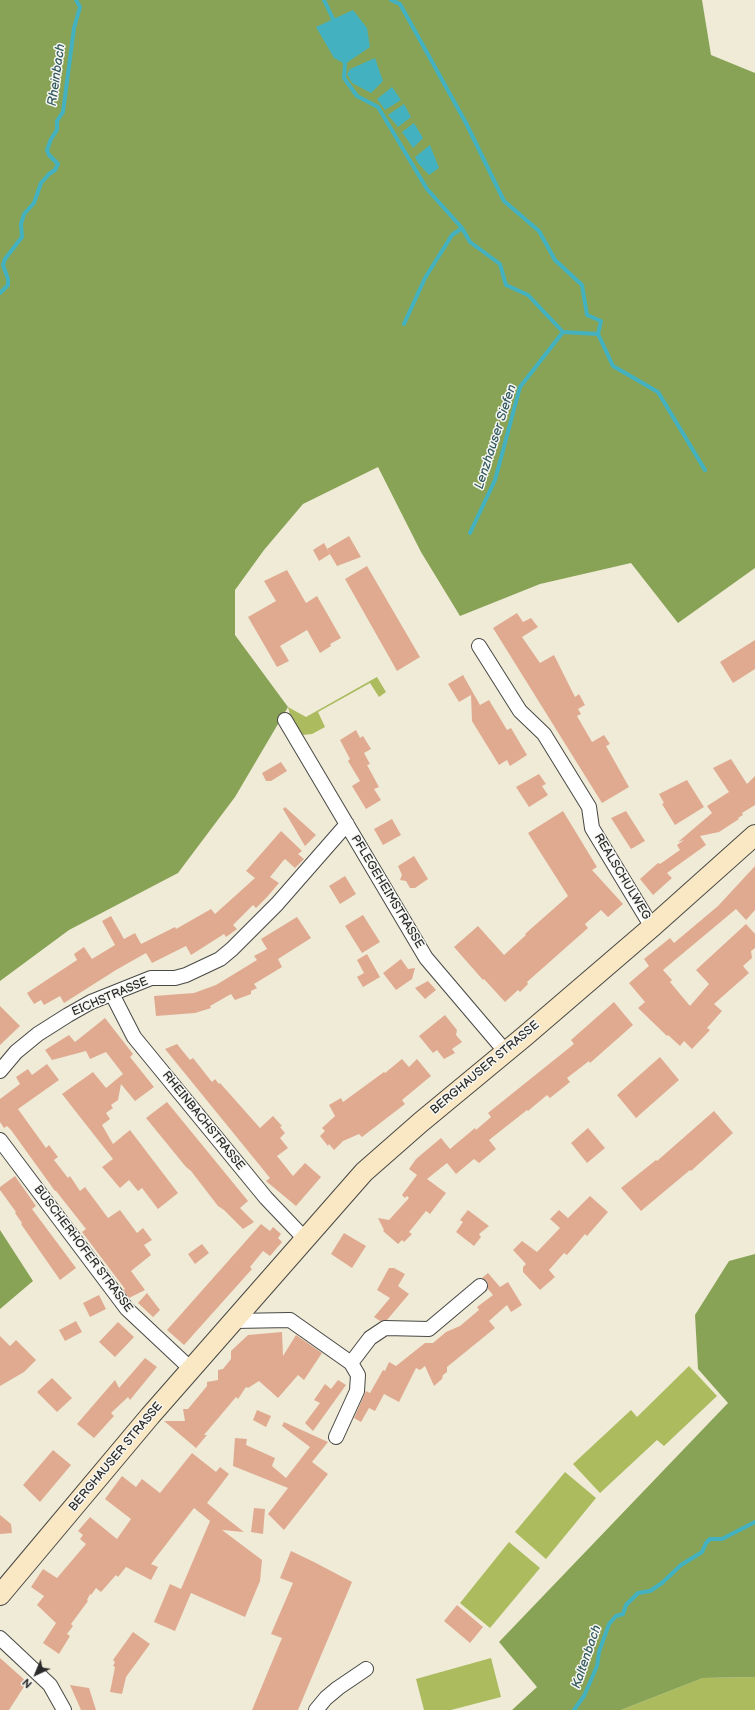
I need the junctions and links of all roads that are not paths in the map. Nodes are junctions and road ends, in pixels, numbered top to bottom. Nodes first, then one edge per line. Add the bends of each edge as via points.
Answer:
1 (479, 646) dead end
2 (285, 720) dead end
3 (347, 824) junction
4 (755, 834) edge
5 (652, 927) junction
6 (112, 994) junction
7 (505, 1051) junction
8 (0, 1071) edge
9 (0, 1140) edge
10 (305, 1239) junction
11 (480, 1286) dead end
12 (234, 1322) junction
13 (351, 1363) junction
14 (191, 1369) junction
15 (336, 1437) dead end
16 (0, 1595) edge
17 (0, 1638) edge
18 (366, 1669) dead end
19 (64, 1710) edge
20 (316, 1710) edge

1 - 5 street, REALSCHULWEG via 520,710 544,734 589,806 592,828
2 - 3 street, PFLEGEHEIMSTRASSE
3 - 6 street, EICHSTRASSE via 276,904 220,959 186,975 175,978 150,978
3 - 7 street, PFLEGEHEIMSTRASSE via 426,958
4 - 5 street, BERGHAUSER STRASSE
5 - 7 street, BERGHAUSER STRASSE
6 - 8 street, EICHSTRASSE via 91,1002 38,1034 16,1052
6 - 10 street, RHEINBACHSTRASSE via 134,1037 266,1198
7 - 10 street, BERGHAUSER STRASSE via 364,1172
9 - 14 street, BUSCHERHOFER STRASSE via 127,1309
10 - 12 street, BERGHAUSER STRASSE
11 - 13 street via 430,1329 385,1328 370,1338
12 - 13 street via 290,1320
12 - 14 street, BERGHAUSER STRASSE
13 - 15 street via 358,1375 357,1391
14 - 16 street, BERGHAUSER STRASSE
17 - 19 street via 50,1685
18 - 20 street via 338,1688

